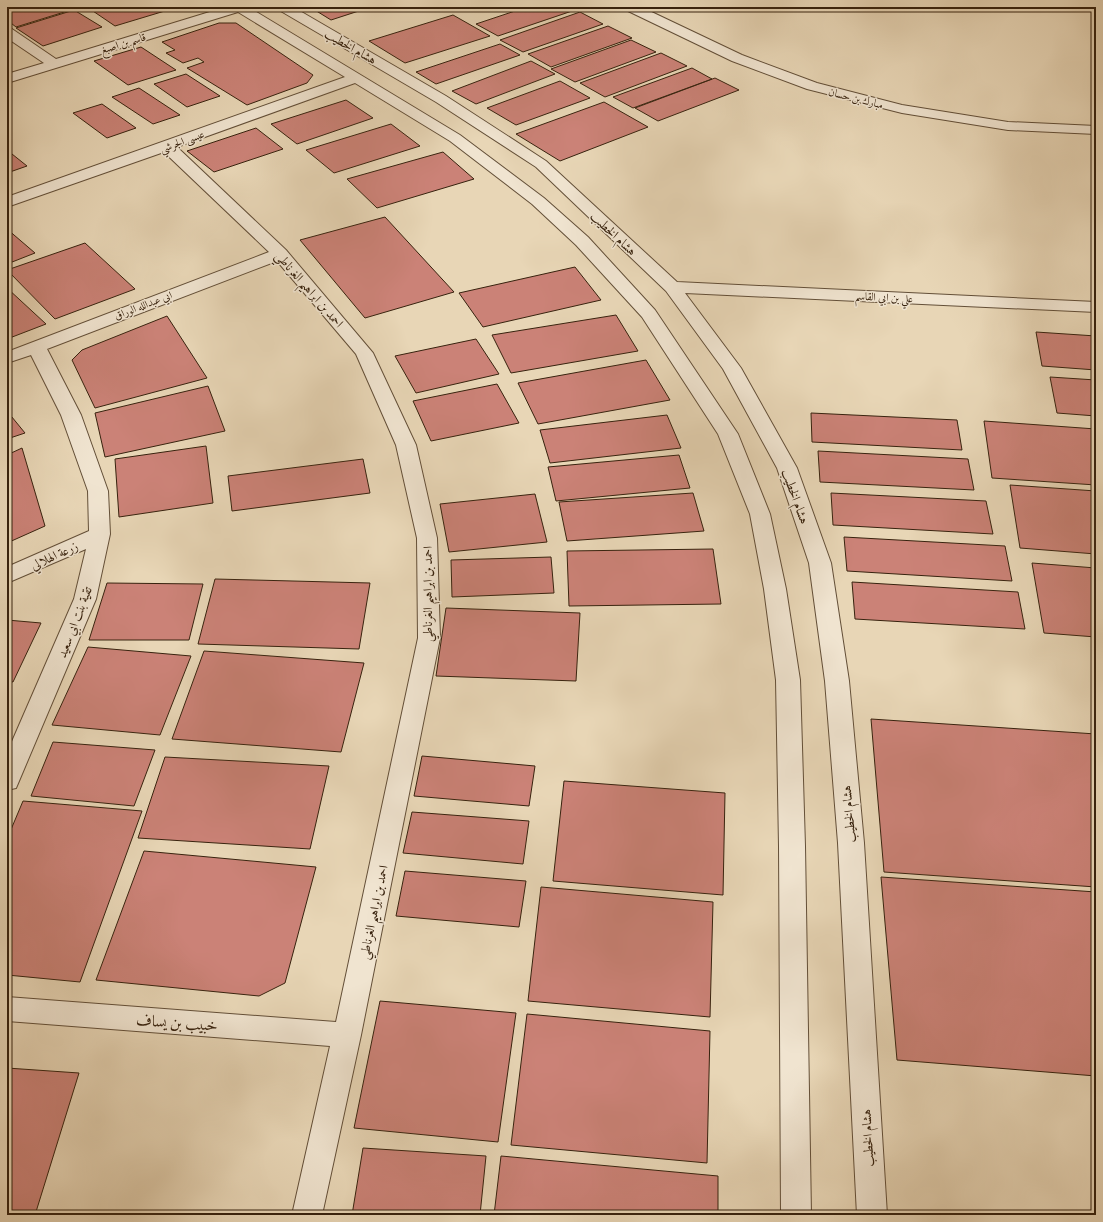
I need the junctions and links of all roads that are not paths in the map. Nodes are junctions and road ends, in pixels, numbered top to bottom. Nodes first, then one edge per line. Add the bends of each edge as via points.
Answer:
1 (239, 7) edge
2 (284, 7) edge
3 (631, 7) edge
4 (7, 32) edge
5 (54, 64) junction
6 (357, 78) junction
7 (7, 79) edge
8 (1096, 130) edge
9 (167, 146) junction
10 (7, 202) edge
11 (280, 254) junction
12 (672, 287) junction
13 (1096, 307) edge
14 (36, 346) junction
15 (7, 358) edge
16 (100, 534) junction
17 (7, 576) edge
18 (7, 781) edge
19 (7, 1008) edge
20 (347, 1035) junction
21 (307, 1215) edge
22 (796, 1215) edge
23 (872, 1215) edge

1 - 5 street, قاسم بن اصبغ
1 - 6 street, هشام الخطيب
2 - 12 street, هشام الخطيب via 440,99 541,164
3 - 8 street, مبارك بن حسان via 737,58 812,86 902,110 1008,126
4 - 5 street
5 - 7 street, قاسم بن اصبغ
6 - 9 street, عيسى الجرشي
6 - 22 street, هشام الخطيب via 455,138 538,201 582,241 649,314 728,434 760,514 775,589 788,680
9 - 10 street, عيسى الجرشي
9 - 11 street, احمد بن ابراهيم الغرناطي
11 - 14 street, ابي عبدالله الوراق
11 - 20 street, احمد بن ابراهيم الغرناطي via 364,353 406,445 427,538 429,638
12 - 13 street, علي بن ابي القاسم
12 - 23 street, هشام الخطيب via 732,368 787,468 820,562 837,681 850,836
14 - 15 street, ابي عبدالله الوراق
14 - 16 street, تقية بنت ابي سعيد via 71,415 98,491
16 - 17 street, زرعة الهلالي
16 - 18 street, تقية بنت ابي سعيد via 85,600
19 - 20 street, خبيب بن يساف
20 - 21 street, احمد بن ابراهيم الغرناطي

